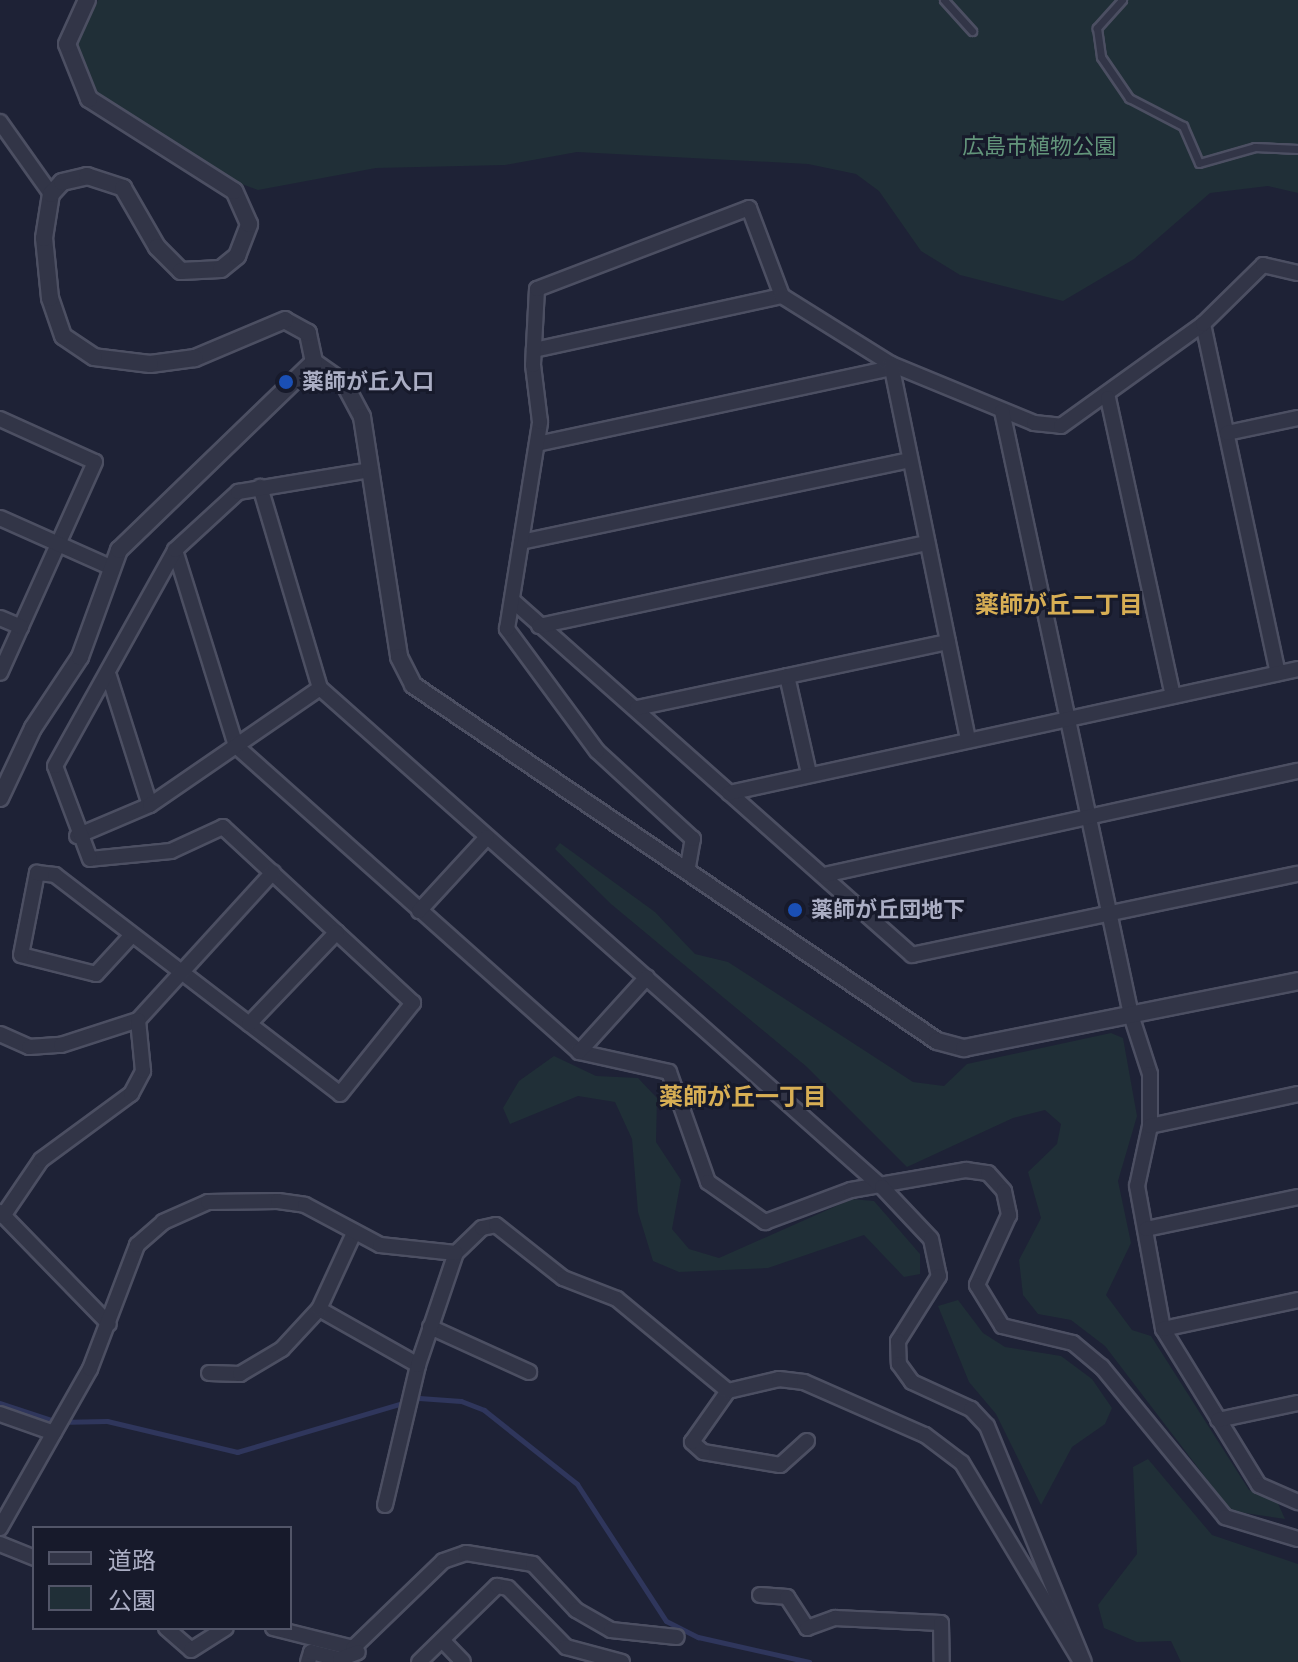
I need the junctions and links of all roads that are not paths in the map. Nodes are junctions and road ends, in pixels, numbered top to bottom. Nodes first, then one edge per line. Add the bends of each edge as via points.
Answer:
1 (87, 0) edge
2 (944, 0) edge
3 (1122, 0) edge
4 (972, 31) dead end
5 (0, 122) edge
6 (1298, 149) edge
7 (51, 194) junction
8 (1298, 273) edge
9 (782, 296) junction
10 (1203, 324) junction
11 (534, 350) junction
12 (314, 362) junction
13 (891, 366) junction
14 (1108, 398) junction
15 (1002, 411) junction
16 (1298, 418) edge
17 (0, 419) edge
18 (1227, 433) junction
19 (537, 444) junction
20 (909, 460) junction
21 (371, 470) junction
22 (260, 487) junction
23 (0, 518) edge
24 (521, 542) junction
25 (927, 543) junction
26 (58, 544) junction
27 (175, 550) junction
28 (108, 566) junction
29 (512, 600) junction
30 (0, 618) edge
31 (539, 626) junction
32 (21, 627) junction
33 (948, 642) junction
34 (1298, 669) edge
35 (0, 673) edge
36 (1278, 673) junction
37 (109, 676) junction
38 (787, 676) junction
39 (320, 688) junction
40 (1173, 696) junction
41 (637, 708) junction
42 (1067, 718) junction
43 (968, 739) junction
44 (236, 746) junction
45 (1298, 771) edge
46 (809, 774) junction
47 (729, 793) junction
48 (0, 798) edge
49 (150, 805) junction
50 (1089, 817) junction
51 (77, 836) junction
52 (487, 837) junction
53 (273, 872) junction
54 (687, 872) junction
55 (1298, 874) edge
56 (824, 875) junction
57 (419, 911) junction
58 (1109, 914) junction
59 (337, 932) junction
60 (132, 935) junction
61 (182, 973) junction
62 (647, 977) junction
63 (1298, 981) edge
64 (1131, 1015) junction
65 (138, 1020) junction
66 (249, 1024) junction
67 (0, 1034) edge
68 (579, 1052) junction
69 (1298, 1094) edge
70 (1150, 1126) junction
71 (882, 1187) junction
72 (1298, 1197) edge
73 (2, 1214) edge
74 (1146, 1229) junction
75 (353, 1235) junction
76 (456, 1253) junction
77 (1298, 1300) edge
78 (319, 1309) junction
79 (109, 1324) junction
80 (430, 1327) junction
81 (1163, 1329) junction
82 (418, 1365) junction
83 (529, 1372) dead end
84 (209, 1373) dead end
85 (728, 1391) junction
86 (1298, 1403) edge
87 (0, 1414) edge
88 (1218, 1420) junction
89 (59, 1425) junction
90 (807, 1441) dead end
91 (1298, 1502) edge
92 (385, 1505) dead end
93 (0, 1528) edge
94 (1298, 1539) edge
95 (0, 1544) edge
96 (32, 1557) edge
97 (760, 1595) dead end
98 (168, 1630) edge
99 (223, 1630) edge
100 (280, 1630) edge
101 (677, 1637) dead end
102 (442, 1640) junction
103 (359, 1644) junction
104 (308, 1662) edge
105 (419, 1662) edge
106 (463, 1662) edge
107 (622, 1662) edge
108 (942, 1662) edge
109 (1082, 1662) edge

1 - 7 street via 67,44 77,82 108,114 234,191 249,224 245,243 221,269 181,271 157,247 123,188 87,176 62,182
2 - 4 lane
3 - 6 lane via 1101,18 1101,57 1129,98 1183,126 1199,163 1267,145
5 - 7 street
7 - 12 street via 46,275 56,320 72,346 113,362 165,363 285,320 308,333
8 - 10 street via 1263,265
9 - 11 street
9 - 11 street via 749,208 537,289
9 - 13 street
10 - 14 street
10 - 18 street
11 - 19 street
12 - 21 street via 351,392
12 - 28 street
13 - 15 street
13 - 19 street
13 - 20 street
14 - 15 street via 1061,426
14 - 40 street
15 - 42 street
16 - 18 street
17 - 26 street via 95,462
18 - 36 street
19 - 24 street
20 - 24 street
20 - 25 street
21 - 22 street
21 - 54 street via 399,657 413,685
22 - 27 street via 238,492
22 - 39 street
23 - 26 street
24 - 29 street
25 - 31 street
25 - 33 street
26 - 28 street
26 - 32 street
27 - 37 street
27 - 44 street
28 - 48 street via 80,657 33,728
29 - 31 street
29 - 54 street via 507,629 565,709 597,751 693,839
30 - 32 street
31 - 41 street
32 - 35 street
33 - 38 street
33 - 43 street
34 - 36 street
36 - 40 street
37 - 49 street
37 - 51 street via 55,766
38 - 41 street
38 - 46 street
39 - 44 street
39 - 52 street
40 - 42 street
41 - 47 street
42 - 43 street
42 - 50 street
43 - 46 street
44 - 49 street
44 - 57 street
45 - 50 street
46 - 47 street
47 - 56 street
49 - 51 street
50 - 56 street
50 - 58 street
51 - 53 street via 84,854 97,862 171,851 223,827
52 - 57 street
52 - 62 street
53 - 59 street
53 - 61 street
54 - 64 street via 937,1041 964,1048
55 - 58 street
56 - 58 street via 912,955
57 - 68 street
58 - 64 street
59 - 66 street
59 - 66 street via 413,1003 346,1093
60 - 60 street via 96,974 21,955 37,873 55,875
60 - 61 street
61 - 65 street
61 - 66 street
62 - 68 street
62 - 71 street
63 - 64 street
64 - 70 street via 1150,1074
65 - 67 street via 61,1045 29,1047
65 - 73 street via 143,1071 131,1094 41,1160
68 - 71 street via 669,1072 703,1177 758,1221
69 - 70 street
70 - 74 street via 1137,1178
71 - 94 street via 966,1170 995,1178 1007,1199 1008,1224 976,1277 1002,1326 1073,1343 1102,1367 1225,1517
71 - 109 street via 931,1239 939,1259 934,1290 898,1341 899,1364 912,1382 971,1409 987,1426
72 - 74 street
73 - 79 street
74 - 81 street
75 - 76 street via 403,1250
75 - 78 street
75 - 79 street via 305,1205 229,1199 198,1205 142,1237
76 - 80 street
76 - 85 street via 477,1231 496,1225 563,1278 617,1299
77 - 81 street
78 - 82 street
78 - 84 street via 259,1364 232,1375
79 - 89 street
80 - 82 street
80 - 83 street
81 - 88 street
82 - 92 street
85 - 90 street via 694,1435 697,1449 780,1465
85 - 109 street via 790,1379 925,1435 962,1463
86 - 88 street
87 - 89 street
88 - 91 street via 1259,1485
89 - 93 street
95 - 96 street
97 - 108 street via 787,1597 807,1628 835,1618 941,1623
98 - 99 street via 191,1650
100 - 103 street via 347,1650
101 - 103 street via 611,1630 576,1610 533,1564 466,1553 443,1561
102 - 105 street
102 - 106 street
102 - 107 street via 497,1586 508,1588 566,1647
103 - 104 street via 351,1657 311,1652

